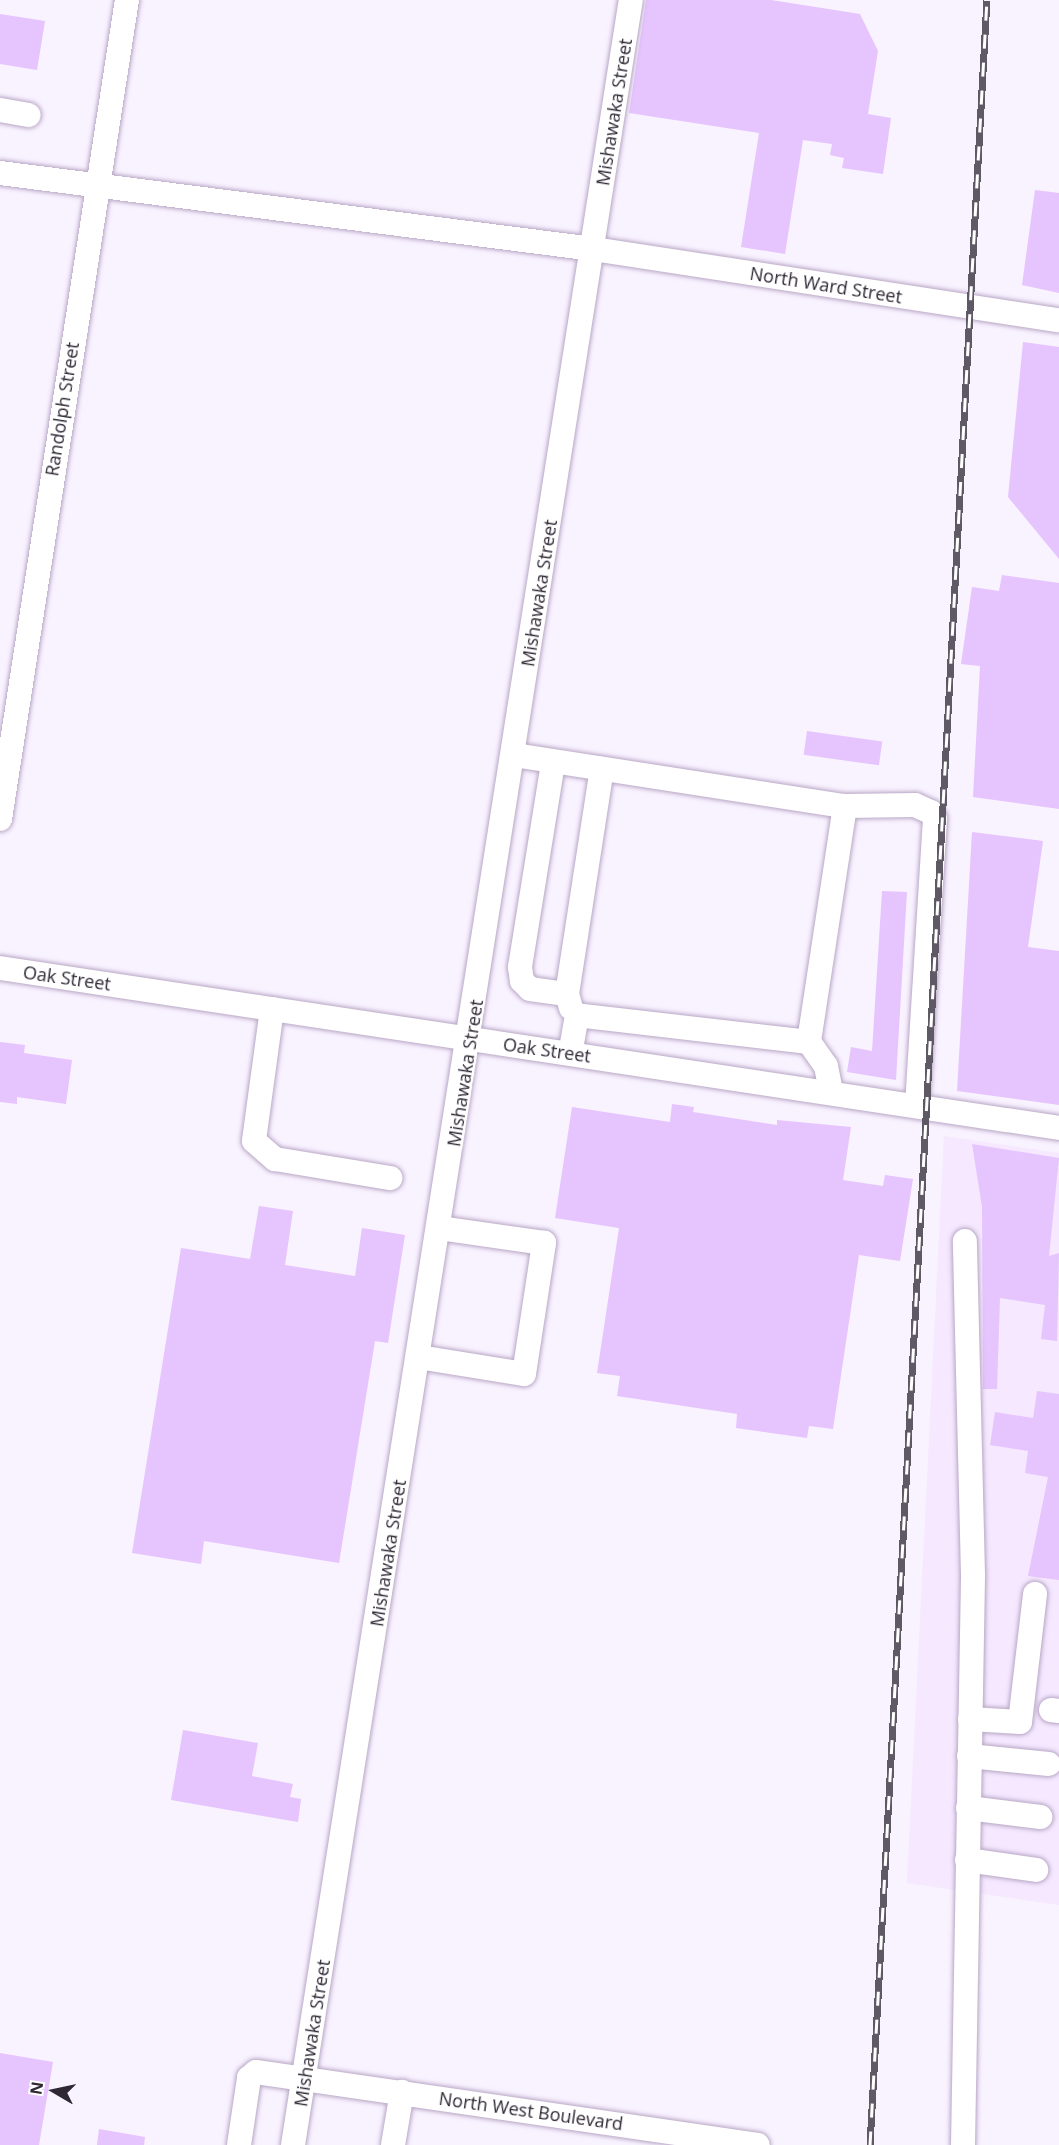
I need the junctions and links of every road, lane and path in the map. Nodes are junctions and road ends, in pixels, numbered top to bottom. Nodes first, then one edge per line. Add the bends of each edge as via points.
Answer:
1 (127, 0) edge
2 (632, 0) edge
3 (0, 110) edge
4 (29, 115) dead end
5 (0, 173) edge
6 (96, 189) junction
7 (593, 249) junction
8 (1059, 320) edge
9 (514, 755) junction
10 (553, 763) junction
11 (602, 770) junction
12 (844, 806) junction
13 (0, 819) edge
14 (0, 968) edge
15 (572, 1004) junction
16 (272, 1009) junction
17 (470, 1038) junction
18 (808, 1042) junction
19 (570, 1053) junction
20 (831, 1092) junction
21 (917, 1104) junction
22 (1059, 1128) edge
23 (390, 1178) dead end
24 (440, 1228) junction
25 (965, 1241) dead end
26 (419, 1357) junction
27 (1035, 1594) dead end
28 (970, 1719) junction
29 (969, 1756) junction
30 (1049, 1764) dead end
31 (968, 1808) junction
32 (1040, 1818) dead end
33 (968, 1860) junction
34 (1036, 1870) dead end
35 (305, 2078) junction
36 (402, 2092) junction
37 (720, 2142) edge
38 (239, 2145) edge
39 (293, 2145) edge
40 (393, 2145) edge
41 (758, 2145) edge
42 (963, 2145) edge

1 - 6 street, Randolph Street
2 - 7 street, Mishawaka Street
3 - 4 street
5 - 6 street, North Ward Street
6 - 7 street, North Ward Street
6 - 13 street, Randolph Street
7 - 8 street, North Ward Street
7 - 9 street, Mishawaka Street
9 - 10 street
9 - 17 street, Mishawaka Street
10 - 11 street
10 - 15 street via 520,967 522,981 530,989
11 - 12 street
11 - 15 street
12 - 18 street
12 - 21 street via 915,805 931,812 935,819
14 - 16 street, Oak Street
15 - 18 street
15 - 19 street
16 - 17 street, Oak Street
16 - 23 street via 254,1141 275,1159
17 - 19 street, Oak Street
17 - 24 street, Mishawaka Street
18 - 20 street via 826,1066
19 - 20 street, Oak Street
20 - 21 street, Oak Street
21 - 22 street, Oak Street
24 - 26 street, Mishawaka Street
24 - 26 street via 543,1243 524,1374
25 - 28 street via 973,1575
26 - 35 street, Mishawaka Street
27 - 28 street via 1020,1722
28 - 29 street
29 - 30 street
29 - 31 street
31 - 32 street
31 - 33 street
33 - 34 street
33 - 42 street
35 - 36 street, North West Boulevard
35 - 38 street, North West Boulevard via 256,2072 249,2078
35 - 39 street, Mishawaka Street
36 - 37 street, North West Boulevard
36 - 40 street
37 - 41 street, North West Boulevard

